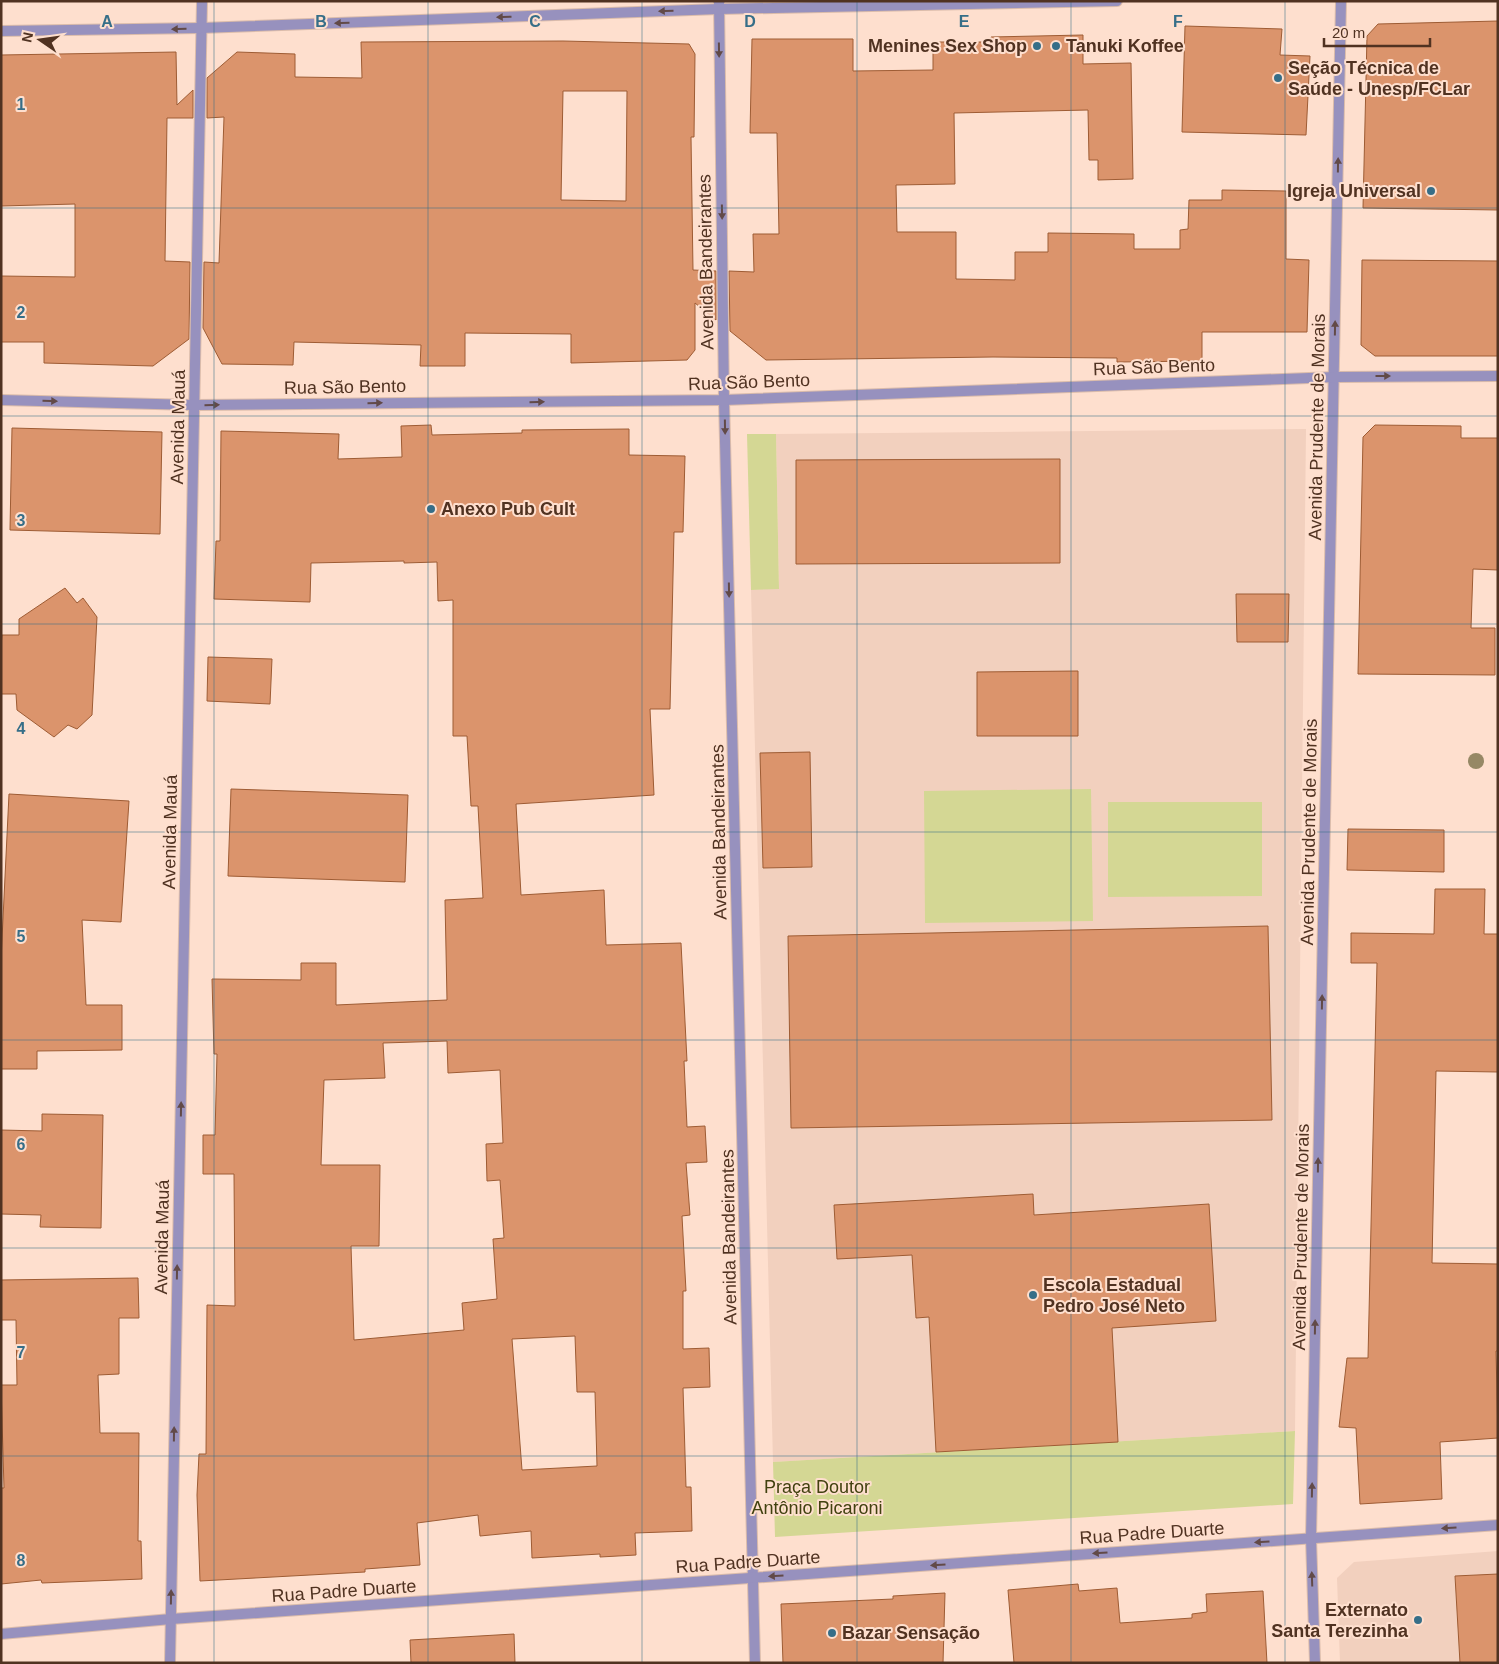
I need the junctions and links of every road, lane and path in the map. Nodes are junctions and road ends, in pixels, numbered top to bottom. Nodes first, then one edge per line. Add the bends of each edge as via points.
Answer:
1 (202, 1) edge
2 (1117, 1) edge
3 (1341, 1) edge
4 (719, 5) edge
5 (201, 28) junction
6 (1, 31) edge
7 (1335, 376) junction
8 (1498, 376) edge
9 (1, 400) edge
10 (724, 400) junction
11 (194, 405) junction
12 (1498, 1525) edge
13 (1311, 1538) junction
14 (754, 1578) junction
15 (171, 1619) junction
16 (1, 1634) edge
17 (170, 1663) edge
18 (756, 1663) edge
19 (1315, 1663) edge

1 - 5 street, Avenida Mauá
2 - 4 street
7 -> 3 street, Avenida Prudente de Morais
4 -> 5 street
4 -> 10 street, Avenida Bandeirantes
5 -> 6 street
5 - 11 street, Avenida Mauá
7 -> 8 street, Rua São Bento
7 - 10 street, Rua São Bento
13 -> 7 street, Avenida Prudente de Morais
9 -> 11 street, Rua São Bento
11 -> 10 street, Rua São Bento
10 -> 14 street, Avenida Bandeirantes
15 -> 11 street, Avenida Mauá
12 -> 13 street, Rua Padre Duarte
13 -> 14 street, Rua Padre Duarte
19 -> 13 street, Avenida Prudente de Morais
14 - 15 street, Rua Padre Duarte
14 - 18 street, Avenida Bandeirantes
15 - 16 street, Rua Padre Duarte
15 - 17 street, Avenida Mauá

